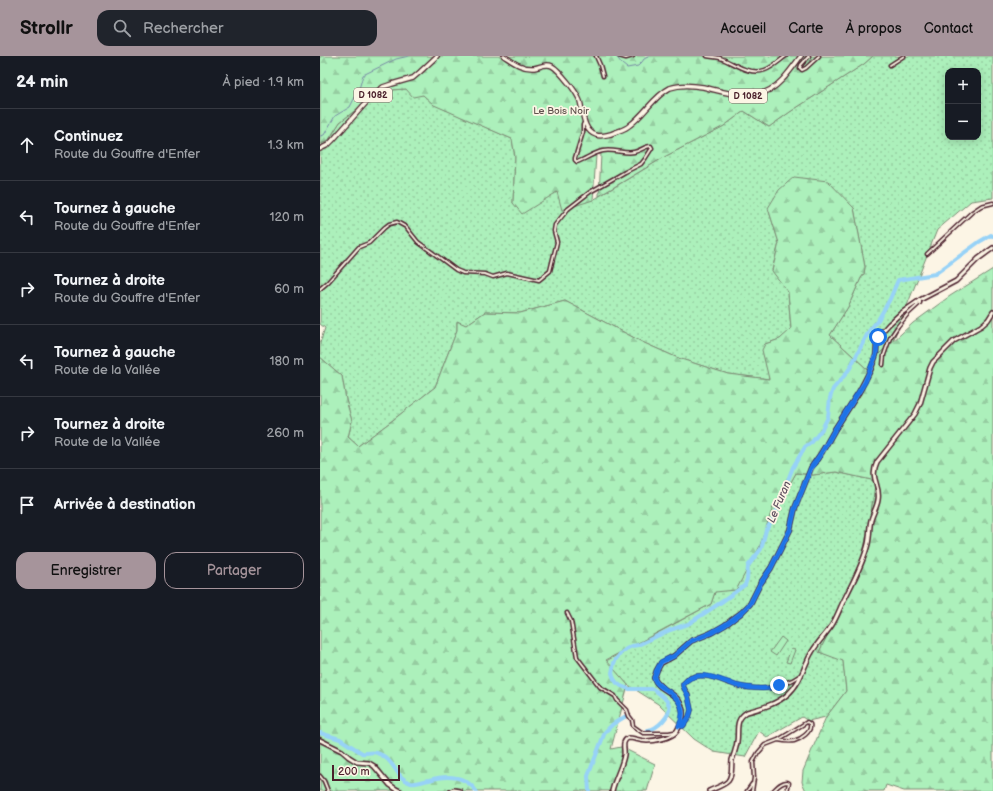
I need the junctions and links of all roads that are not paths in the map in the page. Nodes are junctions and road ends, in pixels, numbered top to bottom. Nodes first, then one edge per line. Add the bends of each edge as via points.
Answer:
1 (437, 56) edge
2 (504, 56) edge
3 (596, 56) edge
4 (619, 56) edge
5 (634, 56) edge
6 (707, 56) edge
7 (786, 56) edge
8 (801, 56) edge
9 (809, 56) edge
10 (819, 56) edge
11 (904, 56) edge
12 (890, 65) dead end
13 (603, 76) dead end
14 (585, 123) junction
15 (320, 149) edge
16 (993, 203) edge
17 (993, 248) edge
18 (926, 254) dead end
19 (320, 289) edge
20 (920, 300) junction
21 (993, 312) edge
22 (883, 365) dead end
23 (567, 613) dead end
24 (801, 675) junction
25 (679, 726) junction
26 (677, 731) junction
27 (320, 740) edge
28 (778, 740) junction
29 (320, 776) edge
30 (753, 783) junction
31 (328, 791) edge
32 (400, 791) edge
33 (451, 791) edge
34 (460, 791) edge
35 (612, 791) edge
36 (708, 791) edge
37 (747, 791) edge
38 (752, 791) edge
39 (773, 791) edge
40 (787, 791) edge

1 - 15 main road, D 1082 via 413,78 379,90 332,141
2 - 14 main road, D 1082 via 526,68 546,65 553,67 575,91
3 - 13 street
4 - 5 street
6 - 7 street via 754,72 764,70
8 - 14 main road, D 1082 via 782,81 764,93 742,96 695,86 680,86 663,93 624,129 601,136 595,135
9 - 10 street via 801,65 802,70
11 - 12 street
14 - 19 street via 575,158 577,162 603,151 631,153 648,146 652,148 641,164 590,192 568,209 555,225 557,242 550,271 539,280 507,273 493,276 463,273 418,242 397,222 389,224 369,243 359,247
16 - 18 street via 972,212
17 - 20 street via 956,281
20 - 22 street via 890,338
20 - 25 street via 888,324 880,334 876,355 865,382 811,468 788,533 750,604 725,625 691,641 659,665 654,678 656,683 679,700 683,713
21 - 24 street via 982,326 954,341 933,362 915,414 877,462 874,478 879,492 878,501 871,519 865,553 833,624 812,652
23 - 26 street via 571,621 577,657 600,687 615,696 627,710 633,726 643,733
24 - 25 street via 790,682 770,688 738,686 710,677 692,676 683,684 691,710 683,726
24 - 36 street via 792,690 780,700 747,712 740,718 730,778 724,784
25 - 26 street
26 - 35 street via 657,740 626,739 623,760
27 - 32 street via 342,751 356,762 374,766 390,785
28 - 28 street via 807,722 811,726 799,739
28 - 30 street via 765,745 758,753 753,762
29 - 31 street
30 - 37 street
30 - 38 street
33 - 34 street
39 - 40 street via 785,782 789,783

